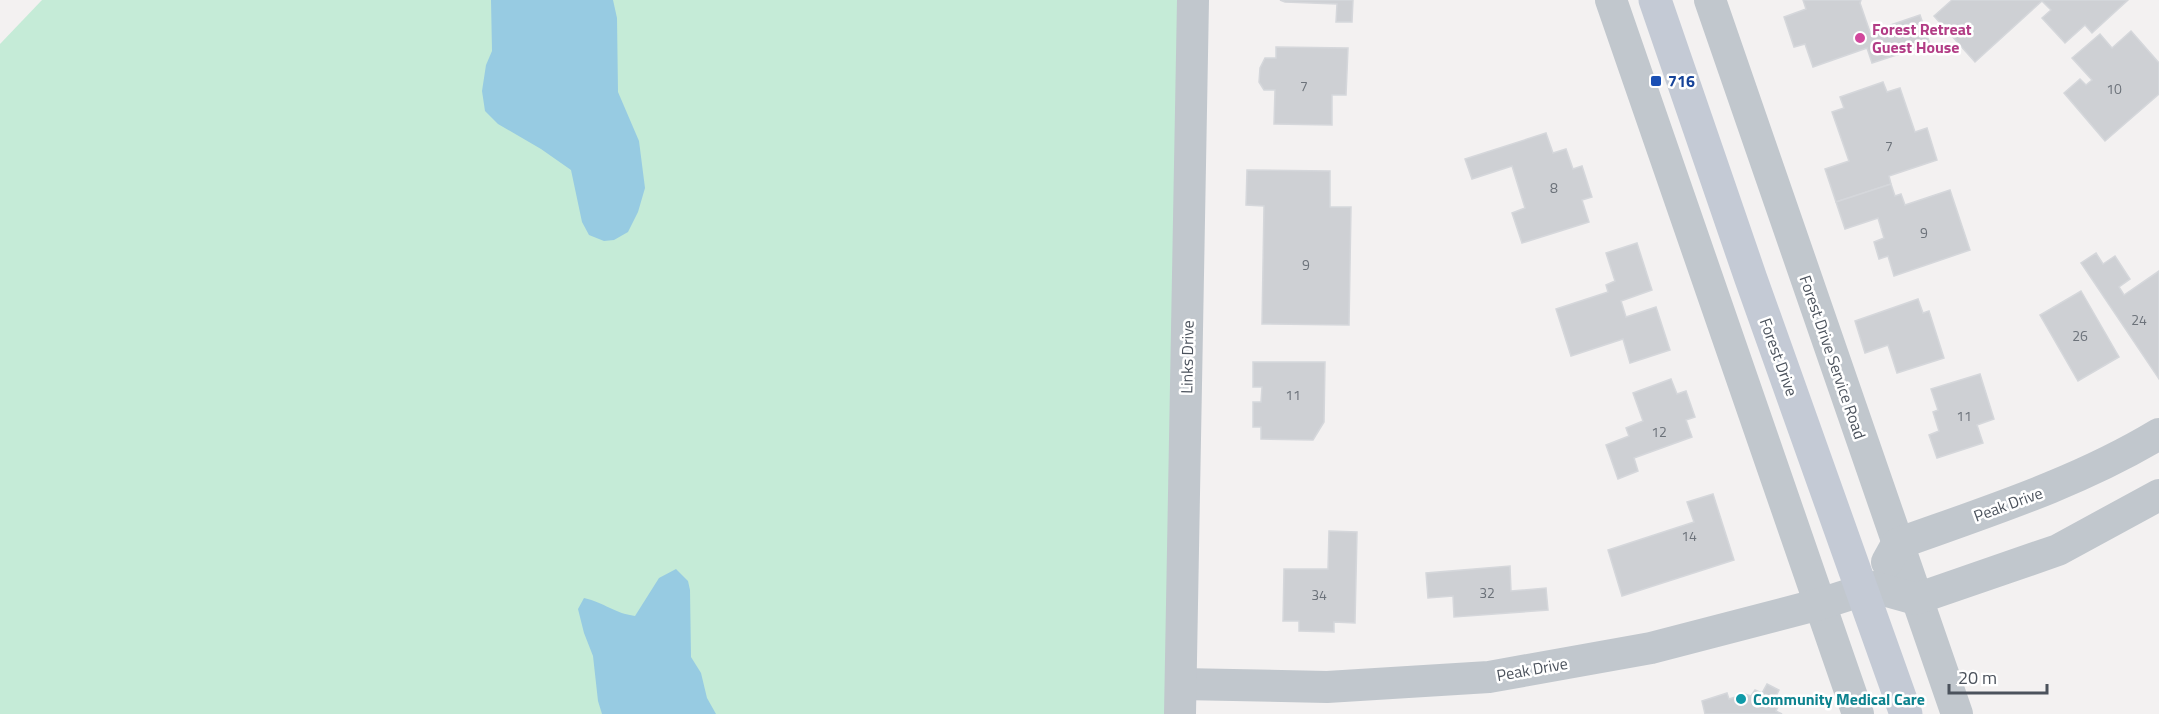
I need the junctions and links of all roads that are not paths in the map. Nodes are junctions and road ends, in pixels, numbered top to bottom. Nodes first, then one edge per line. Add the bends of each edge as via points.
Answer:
1 (1193, 0) edge
2 (1611, 0) edge
3 (1655, 0) edge
4 (1710, 0) edge
5 (2159, 434) edge
6 (2159, 495) edge
7 (1897, 544) junction
8 (1867, 588) junction
9 (1916, 599) junction
10 (1820, 604) junction
11 (1180, 699) edge
12 (1858, 714) edge
13 (1906, 714) edge
14 (1957, 714) edge

1 - 11 street, Links Drive
2 - 10 street
3 - 8 main road, Forest Drive via 1751,279
4 - 7 street, Forest Drive Service Road
5 - 7 street, Peak Drive via 2035,495
6 - 9 street via 2058,550
7 - 8 street
7 - 9 street, Forest Drive Service Road
8 - 9 street
8 - 10 street, Peak Drive
8 - 13 main road, Forest Drive
9 - 14 street, Forest Drive Service Road
10 - 11 street, Peak Drive via 1651,648 1490,676
10 - 12 street

